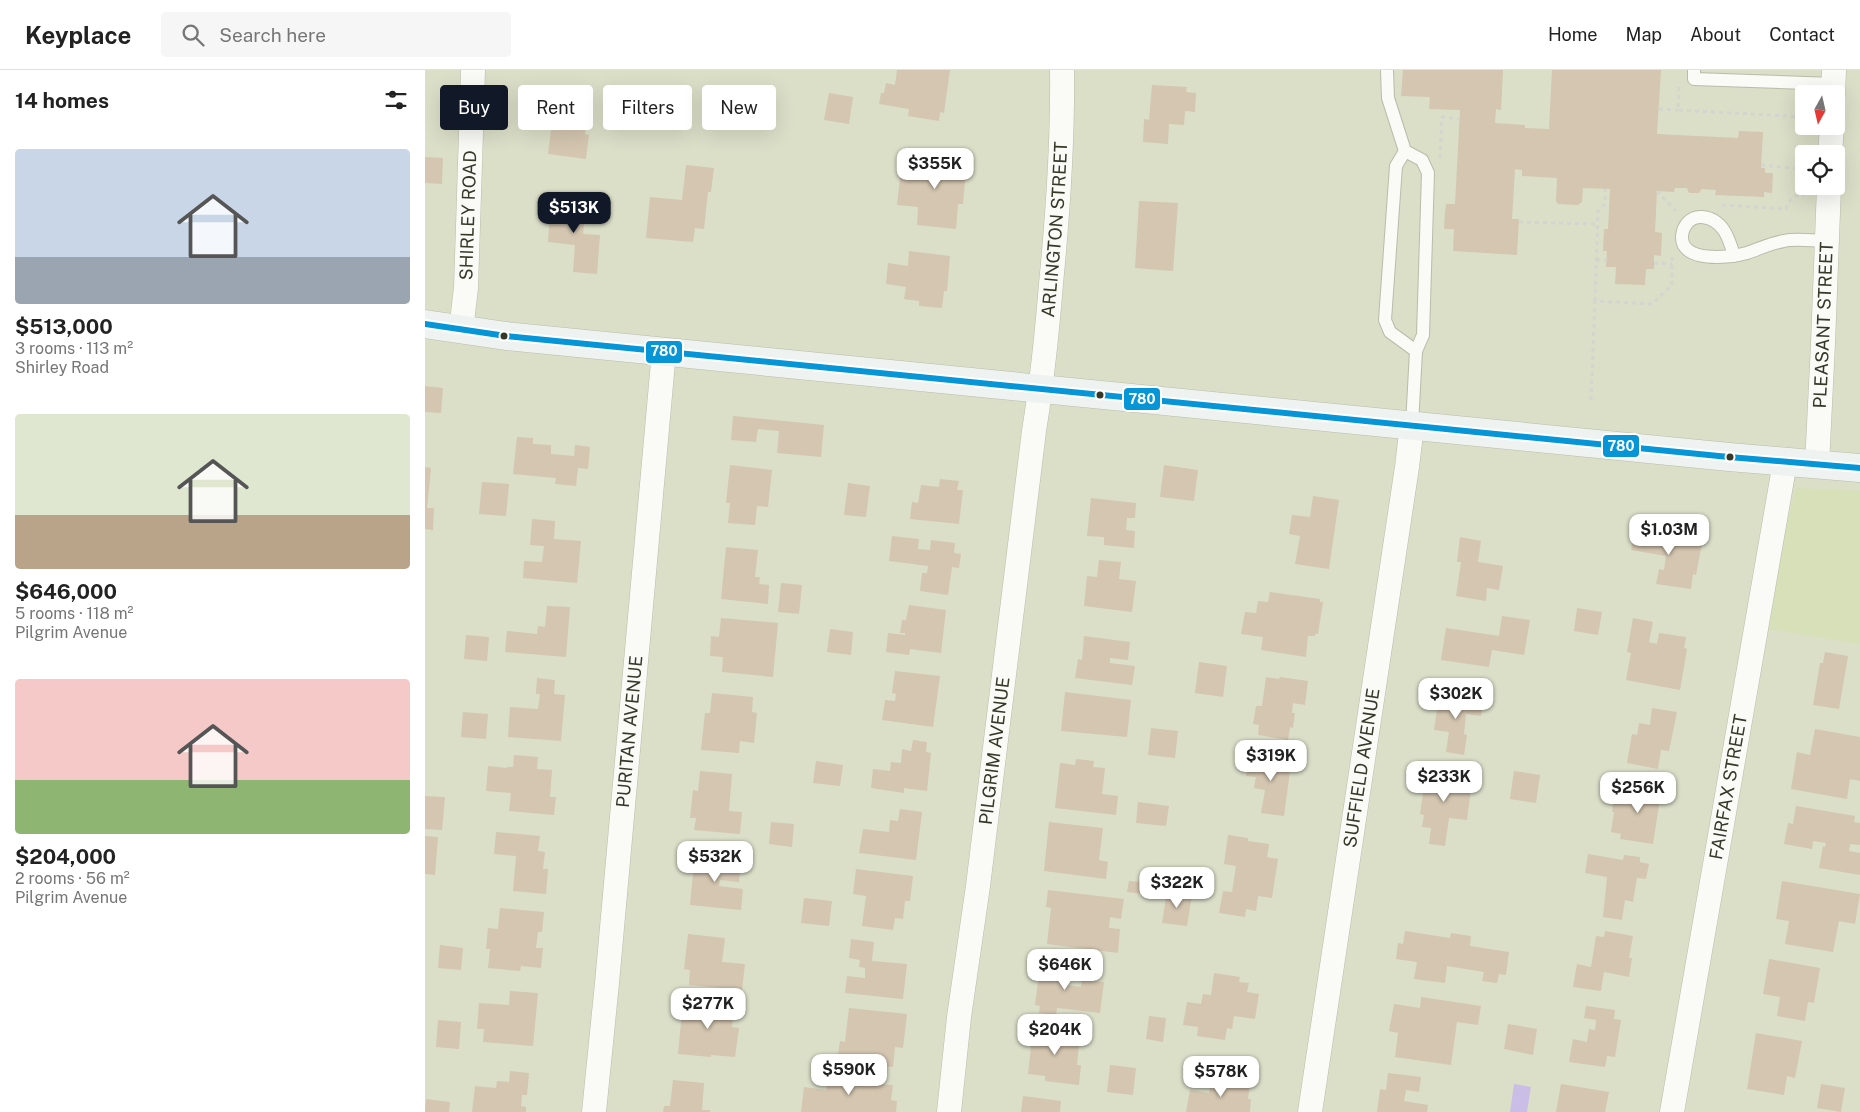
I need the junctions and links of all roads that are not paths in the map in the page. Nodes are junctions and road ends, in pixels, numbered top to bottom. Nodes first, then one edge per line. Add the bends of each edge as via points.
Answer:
1 (473, 70) edge
2 (1062, 70) edge
3 (1387, 70) edge
4 (1694, 70) edge
5 (1754, 75) edge
6 (1834, 83) edge
7 (1405, 151) junction
8 (1829, 195) edge
9 (1826, 242) junction
10 (1734, 256) dead end
11 (425, 324) edge
12 (461, 330) junction
13 (664, 351) junction
14 (1416, 351) junction
15 (1041, 390) junction
16 (1412, 426) junction
17 (1785, 462) junction
18 (1817, 465) junction
19 (1860, 468) edge
20 (594, 1112) edge
21 (949, 1112) edge
22 (1310, 1112) edge
23 (1672, 1112) edge

1 - 12 street, SHIRLEY ROAD via 466,288
2 - 15 street, ARLINGTON STREET via 1059,204
3 - 7 lane via 1389,98
4 - 5 lane via 1694,79
5 - 6 lane
7 - 14 lane via 1422,160 1427,173 1423,335
7 - 14 lane via 1396,166 1385,320 1390,332
8 - 9 street, PLEASANT STREET
9 - 10 lane via 1785,240
9 - 18 street, PLEASANT STREET
11 - 12 main road
12 - 13 main road
13 - 15 main road
13 - 20 street, PURITAN AVENUE
14 - 16 lane
15 - 16 main road
15 - 21 street, PILGRIM AVENUE
16 - 17 main road
16 - 22 street, SUFFIELD AVENUE
17 - 18 main road
17 - 23 street, FAIRFAX STREET
18 - 19 main road

